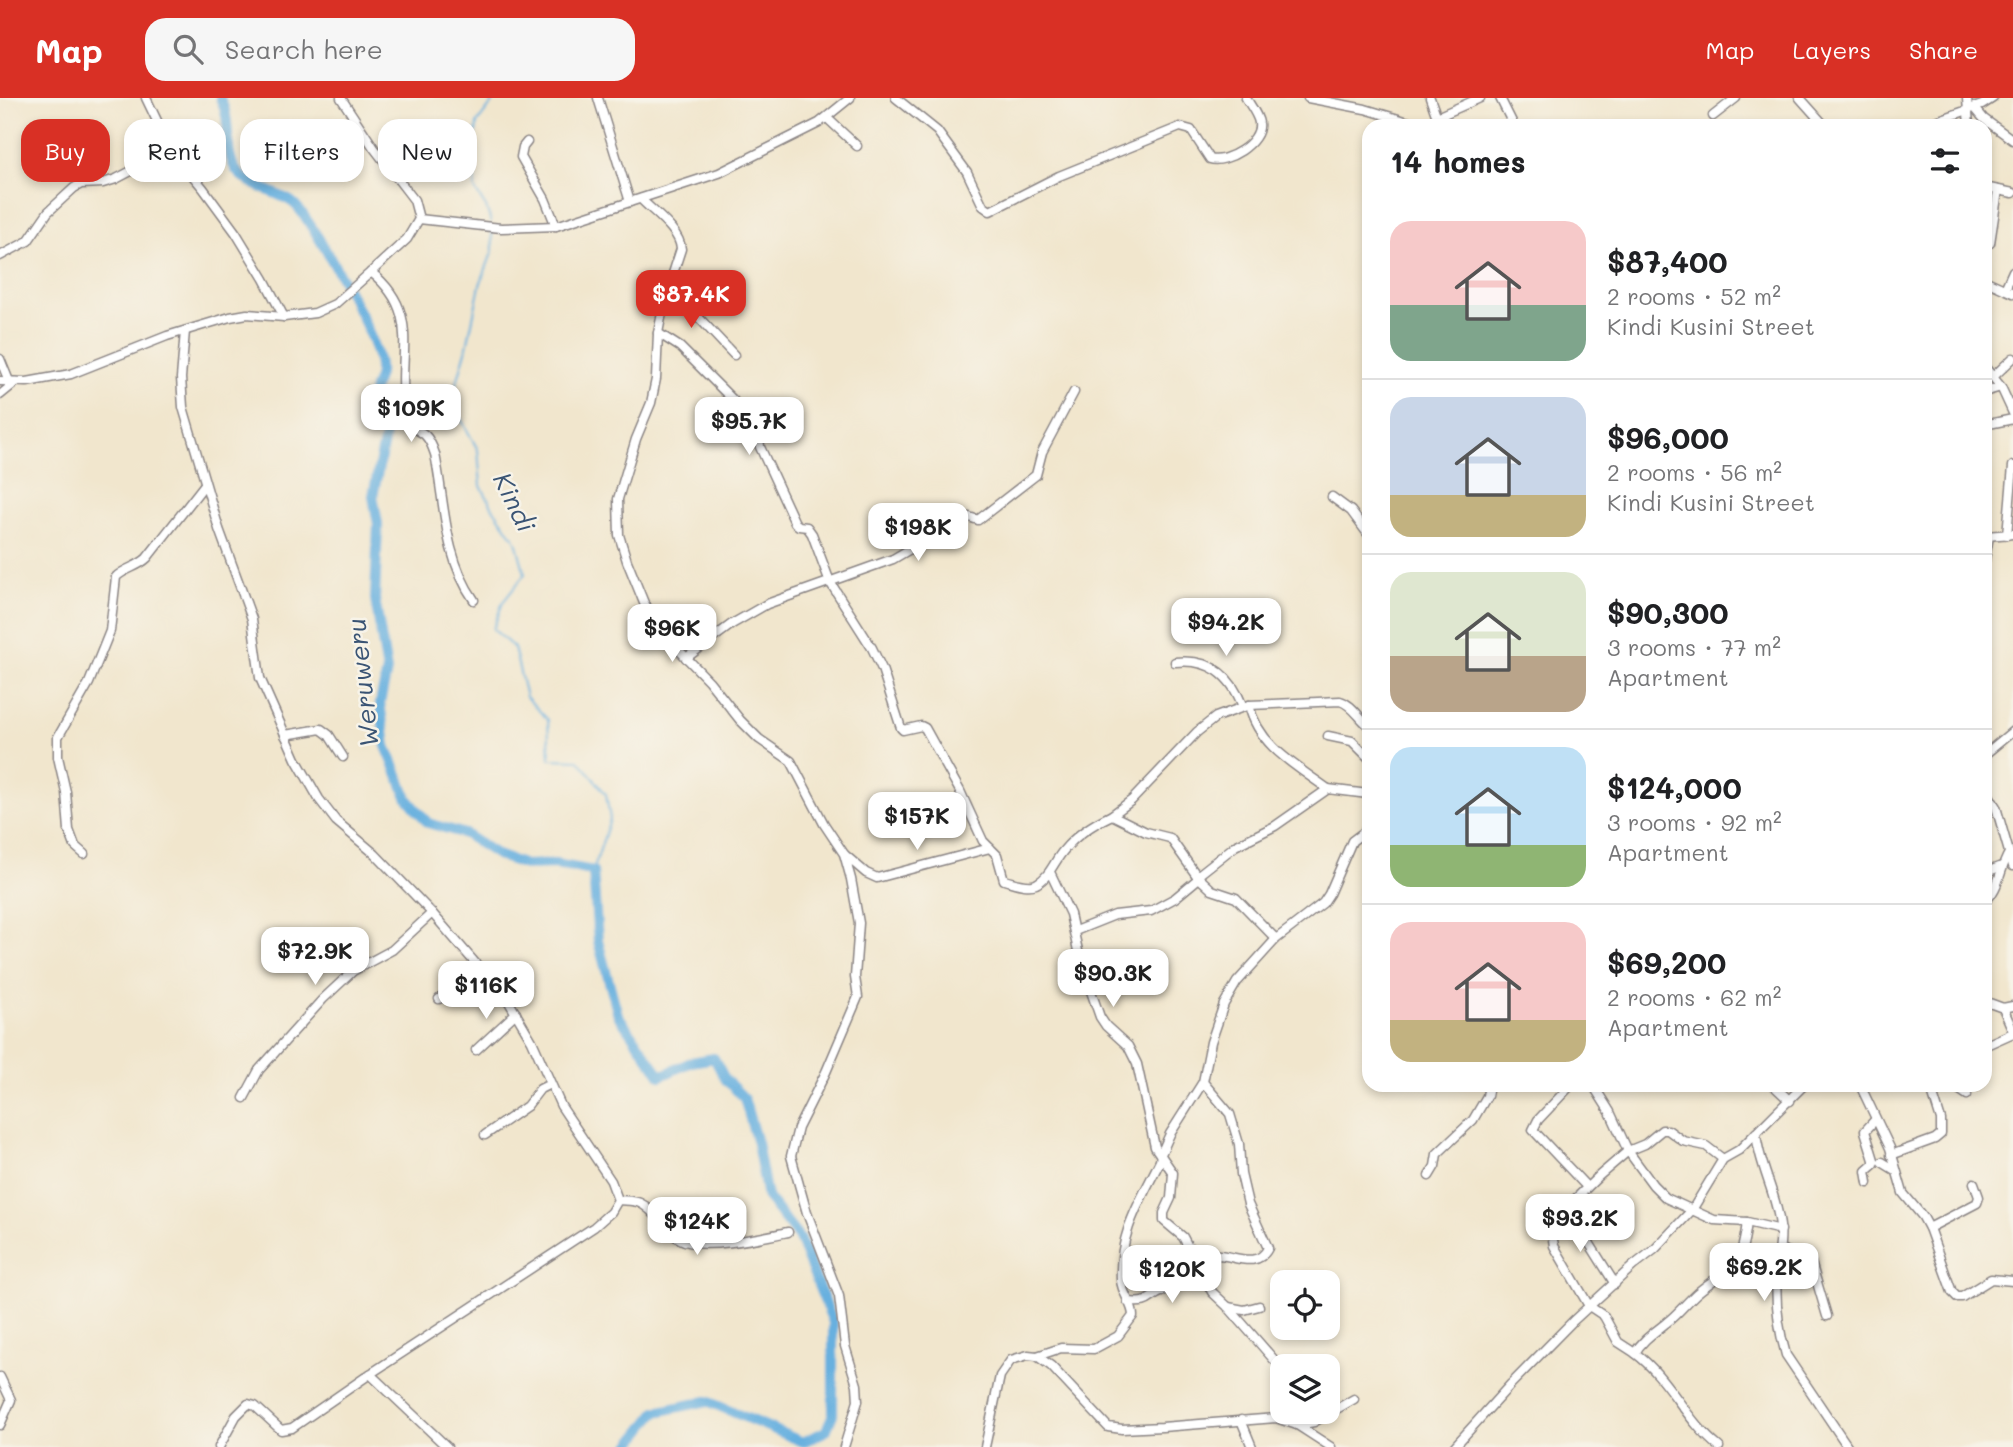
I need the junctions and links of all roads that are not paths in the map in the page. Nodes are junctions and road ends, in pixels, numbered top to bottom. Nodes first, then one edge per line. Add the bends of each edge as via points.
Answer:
1 (146, 98) edge
2 (341, 98) edge
3 (598, 98) edge
4 (850, 98) edge
5 (896, 98) edge
6 (1246, 98) edge
7 (1308, 98) edge
8 (1430, 98) edge
9 (1480, 98) edge
10 (1500, 98) edge
11 (1736, 98) edge
12 (1800, 98) edge
13 (1967, 98) edge
14 (1993, 98) edge
15 (1971, 108) junction
16 (1713, 116) dead end
17 (827, 118) junction
18 (156, 119) edge
19 (1399, 119) edge
20 (1438, 119) edge
21 (1444, 119) edge
22 (1510, 119) edge
23 (1819, 119) edge
24 (1941, 119) edge
25 (1970, 119) edge
26 (1984, 119) edge
27 (1992, 124) edge
28 (2012, 138) edge
29 (527, 142) dead end
30 (857, 146) dead end
31 (124, 175) edge
32 (198, 182) edge
33 (1992, 189) edge
34 (1998, 190) junction
35 (2013, 194) edge
36 (641, 199) junction
37 (630, 202) junction
38 (419, 219) junction
39 (556, 226) junction
40 (1992, 230) edge
41 (0, 256) edge
42 (2013, 271) edge
43 (371, 272) junction
44 (1992, 284) edge
45 (669, 286) junction
46 (2009, 291) edge
47 (284, 317) junction
48 (185, 331) junction
49 (658, 333) junction
50 (734, 355) dead end
51 (2013, 358) edge
52 (0, 359) edge
53 (1993, 377) joint
54 (8, 381) edge
55 (2001, 387) junction
56 (1992, 389) edge
57 (1074, 392) dead end
58 (0, 395) edge
59 (2013, 413) edge
60 (2013, 419) edge
61 (1992, 423) edge
62 (2013, 466) edge
63 (205, 484) junction
64 (1332, 497) dead end
65 (1362, 526) edge
66 (2010, 534) edge
67 (1992, 536) edge
68 (830, 582) junction
69 (474, 600) dead end
70 (686, 658) junction
71 (1175, 662) dead end
72 (1246, 706) junction
73 (1362, 721) edge
74 (2013, 731) edge
75 (285, 735) junction
76 (1328, 736) dead end
77 (1992, 748) edge
78 (1362, 751) edge
79 (343, 757) dead end
80 (1328, 789) junction
81 (1362, 793) edge
82 (1992, 800) edge
83 (1112, 815) junction
84 (1362, 834) edge
85 (990, 848) junction
86 (2009, 853) junction
87 (84, 854) dead end
88 (844, 854) junction
89 (2001, 868) junction
90 (2013, 868) edge
91 (1992, 871) edge
92 (1050, 872) junction
93 (1198, 877) junction
94 (1992, 894) edge
95 (432, 914) junction
96 (1075, 931) junction
97 (1276, 939) junction
98 (482, 969) junction
99 (439, 999) dead end
100 (1992, 1004) edge
101 (2013, 1006) edge
102 (2003, 1008) junction
103 (516, 1013) junction
104 (2013, 1032) edge
105 (1992, 1042) edge
106 (476, 1050) dead end
107 (1203, 1082) junction
108 (550, 1084) junction
109 (1488, 1092) edge
110 (1564, 1092) edge
111 (1597, 1092) edge
112 (1780, 1092) edge
113 (1798, 1092) edge
114 (1863, 1092) edge
115 (1932, 1092) edge
116 (1962, 1092) edge
117 (1967, 1095) dead end
118 (244, 1098) dead end
119 (1790, 1101) junction
120 (1875, 1120) junction
121 (1756, 1133) junction
122 (485, 1135) dead end
123 (1628, 1151) junction
124 (1161, 1154) junction
125 (1892, 1157) junction
126 (1723, 1159) junction
127 (1878, 1163) junction
128 (1895, 1170) junction
129 (1429, 1176) dead end
130 (1868, 1183) dead end
131 (1974, 1183) dead end
132 (1587, 1187) junction
133 (618, 1200) junction
134 (1692, 1210) junction
135 (1563, 1212) junction
136 (1747, 1222) junction
137 (1928, 1228) junction
138 (1781, 1230) junction
139 (788, 1232) dead end
140 (1780, 1250) junction
141 (1197, 1261) junction
142 (2013, 1281) edge
143 (1615, 1284) junction
144 (1128, 1302) junction
145 (1259, 1306) dead end
146 (1589, 1306) junction
147 (1228, 1307) junction
148 (1827, 1316) dead end
149 (1635, 1353) junction
150 (1270, 1355) edge
151 (1037, 1356) junction
152 (370, 1374) junction
153 (0, 1377) edge
154 (1354, 1399) dead end
155 (1340, 1406) edge
156 (1241, 1420) junction
157 (1303, 1424) edge
158 (1314, 1424) edge
159 (0, 1425) edge
160 (1297, 1425) junction
161 (1313, 1436) junction
162 (219, 1447) edge
163 (447, 1447) edge
164 (844, 1447) edge
165 (985, 1447) edge
166 (1252, 1447) edge
167 (1331, 1447) edge
168 (1454, 1447) edge
169 (1719, 1447) edge
170 (1848, 1447) edge

1 - 18 street
2 - 38 street via 414,200
3 - 37 street
4 - 17 street
5 - 6 street via 937,131 990,211 1059,176 1180,127 1191,130 1210,159 1219,160 1246,147 1258,128
7 - 19 street
8 - 20 street
9 - 21 street
10 - 22 street
11 - 16 street
12 - 23 street
13 - 15 street
14 - 15 street
15 - 24 street
15 - 25 street
15 - 26 street
17 - 30 street
17 - 36 street via 719,173
27 - 28 street
29 - 39 street via 521,157
31 - 41 street via 74,188 48,212 28,241
32 - 47 street via 236,233
33 - 34 street
34 - 35 street
34 - 40 street
36 - 37 street
36 - 45 street via 680,242
37 - 39 street
38 - 39 street via 481,227
38 - 43 street via 407,239
42 - 46 street
43 - 47 street via 335,304 314,313
43 - 69 street via 388,289 402,317 406,332 402,385 409,422 430,441 435,454 449,548
44 - 46 street
45 - 49 street
45 - 50 street
47 - 48 street via 247,314
48 - 54 street via 71,374
48 - 63 street via 183,407
49 - 68 street via 708,373 756,433 795,523 812,534
49 - 70 street via 651,403 618,499 618,520 627,561 644,603
51 - 53 street
52 - 54 street
53 - 55 street
54 - 58 street
55 - 56 street
55 - 59 street
57 - 68 street via 1034,477 978,520 962,518 893,559
60 - 61 street
62 - 66 street
63 - 75 street via 252,619 260,678
63 - 87 street via 147,558 116,577 110,631 89,683 58,737 69,830
64 - 65 street
66 - 67 street
68 - 70 street via 752,611
68 - 85 street via 872,648 901,728 925,728
70 - 88 street via 759,739 791,761
71 - 72 street via 1202,663 1222,672
72 - 73 street via 1340,701 1348,703
72 - 80 street via 1267,743
72 - 83 street via 1208,723
74 - 77 street
75 - 79 street via 321,729
75 - 95 street via 305,777 336,821
76 - 78 street via 1350,740
80 - 81 street
80 - 93 street via 1275,827 1235,846
82 - 86 street
83 - 92 street via 1069,844
83 - 93 street via 1170,838
84 - 97 street via 1352,841 1323,903
85 - 88 street via 877,878
85 - 92 street via 998,855 1004,880 1032,885
86 - 89 street
86 - 90 street
88 - 164 street via 859,923 858,997 797,1128 791,1156 839,1296 845,1346 857,1385 858,1401
89 - 90 street
89 - 91 street
89 - 94 street
92 - 96 street
93 - 96 street via 1175,898 1151,911 1115,915
93 - 97 street via 1214,892 1236,898
95 - 98 street
95 - 118 street via 393,950 353,971 323,999 259,1070
96 - 124 street via 1080,960 1101,1017 1128,1046 1137,1064 1155,1147
97 - 107 street via 1237,982 1224,1004
98 - 99 street
98 - 103 street
100 - 102 street
101 - 102 street
102 - 104 street
103 - 106 street
103 - 108 street
104 - 105 street
107 - 124 street
107 - 141 street via 1230,1114 1248,1204 1268,1248 1257,1259 1213,1255
108 - 122 street
108 - 133 street via 611,1181
109 - 129 street via 1473,1120 1437,1154
110 - 132 street via 1533,1130
111 - 123 street
112 - 119 street
113 - 119 street
114 - 120 street
115 - 125 street via 1941,1134
116 - 117 street
119 - 121 street
120 - 125 street
120 - 127 street via 1865,1131
121 - 126 street
121 - 138 street
123 - 126 street via 1665,1129 1683,1141 1706,1146
123 - 132 street
123 - 134 street via 1660,1193
124 - 141 street via 1173,1177 1164,1221 1181,1234
124 - 144 street via 1133,1211 1124,1242 1121,1284
125 - 127 street
125 - 128 street
126 - 134 street
127 - 128 street
127 - 130 street via 1866,1171
128 - 137 street via 1908,1201
131 - 137 street via 1977,1203
132 - 135 street
133 - 139 street via 643,1204 684,1241 734,1242
133 - 152 street via 594,1227
134 - 136 street via 1714,1220
134 - 143 street
135 - 143 street
135 - 146 street via 1551,1227 1551,1236
136 - 138 street
136 - 149 street via 1734,1267 1697,1293
137 - 142 street via 1957,1297 1991,1279
138 - 140 street
140 - 148 street via 1811,1262
140 - 170 street via 1779,1319 1786,1354
141 - 144 street via 1172,1289 1147,1302
141 - 147 street via 1212,1292
143 - 146 street
144 - 151 street via 1133,1316 1108,1343 1088,1351 1061,1348
145 - 147 street via 1240,1311
146 - 149 street via 1604,1316 1614,1338
146 - 168 street
147 - 150 street
149 - 169 street
151 - 156 street via 1063,1377 1108,1427
151 - 165 street via 1020,1356 1005,1366
152 - 162 street via 285,1431 252,1405 245,1406
152 - 163 street
153 - 159 street via 11,1400
154 - 155 street
156 - 160 street via 1276,1418
156 - 166 street
157 - 160 street
158 - 161 street
160 - 161 street
161 - 167 street

